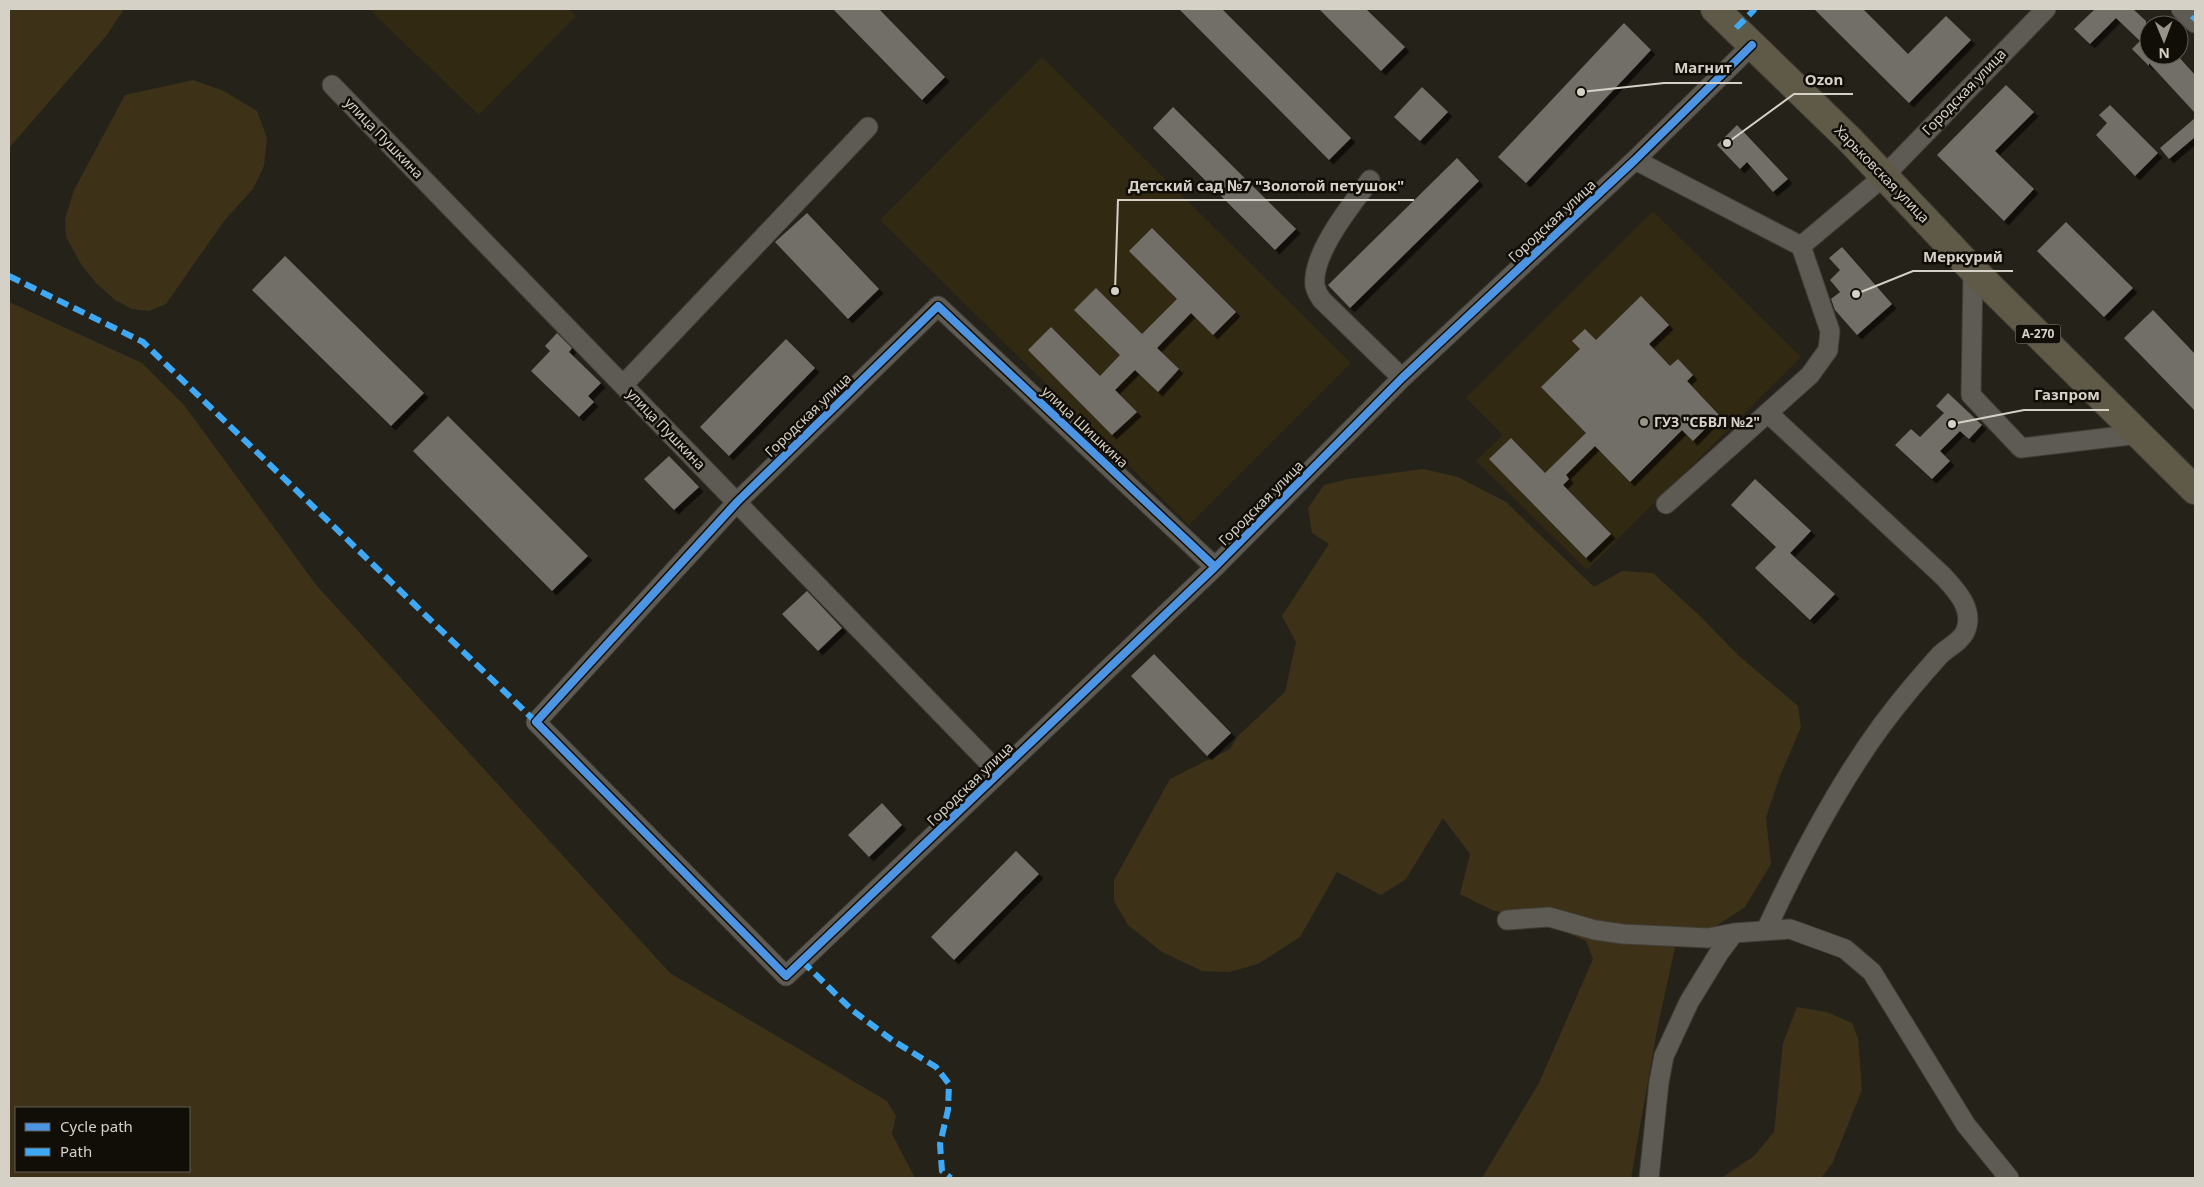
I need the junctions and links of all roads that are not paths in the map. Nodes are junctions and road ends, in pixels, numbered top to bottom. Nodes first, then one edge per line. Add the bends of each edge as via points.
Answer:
1 (1715, 9) edge
2 (2046, 9) edge
3 (2181, 9) edge
4 (2195, 23) edge
5 (1752, 45) junction
6 (332, 85) dead end
7 (868, 126) dead end
8 (1636, 160) junction
9 (1883, 176) junction
10 (1370, 180) dead end
11 (1801, 246) junction
12 (1973, 270) junction
13 (938, 306) joint
14 (1402, 378) junction
15 (623, 385) junction
16 (1768, 413) junction
17 (2139, 434) junction
18 (2195, 490) edge
19 (737, 502) junction
20 (1666, 504) dead end
21 (1215, 567) junction
22 (999, 773) junction
23 (1507, 920) dead end
24 (1766, 930) junction
25 (1734, 933) junction
26 (1649, 1178) edge
27 (2009, 1178) edge

1 - 5 highway, Харьковская улица / А-270
2 - 9 street, Городская улица
3 - 4 street
5 - 8 street, Городская улица
5 - 9 highway, Харьковская улица / А-270
6 - 15 street, улица Пушкина
7 - 15 street
8 - 11 street
8 - 14 street, Городская улица
9 - 11 street, Городская улица
9 - 12 highway, Харьковская улица / А-270
10 - 14 street via 1339,220 1320,259 1315,287 1322,300
11 - 16 street via 1830,331 1828,350 1810,375
12 - 17 highway, Харьковская улица / А-270
12 - 17 street via 1971,395 2021,448
13 - 19 street, Городская улица
13 - 21 street, улица Шишкина
14 - 21 street, Городская улица
15 - 19 street, улица Пушкина
16 - 20 street
16 - 24 street via 1943,576 1958,592 1969,613 1965,633 1942,654 1882,726 1827,810
17 - 18 highway, Харьковская улица / А-270
19 - 22 street, улица Пушкина
19 - 22 street, Городская улица via 536,722 786,976
21 - 22 street, Городская улица
23 - 25 street via 1549,917 1623,934 1708,938
24 - 25 street
24 - 27 street via 1790,929 1845,949 1872,972 1966,1125
25 - 26 street via 1689,1002 1664,1056

